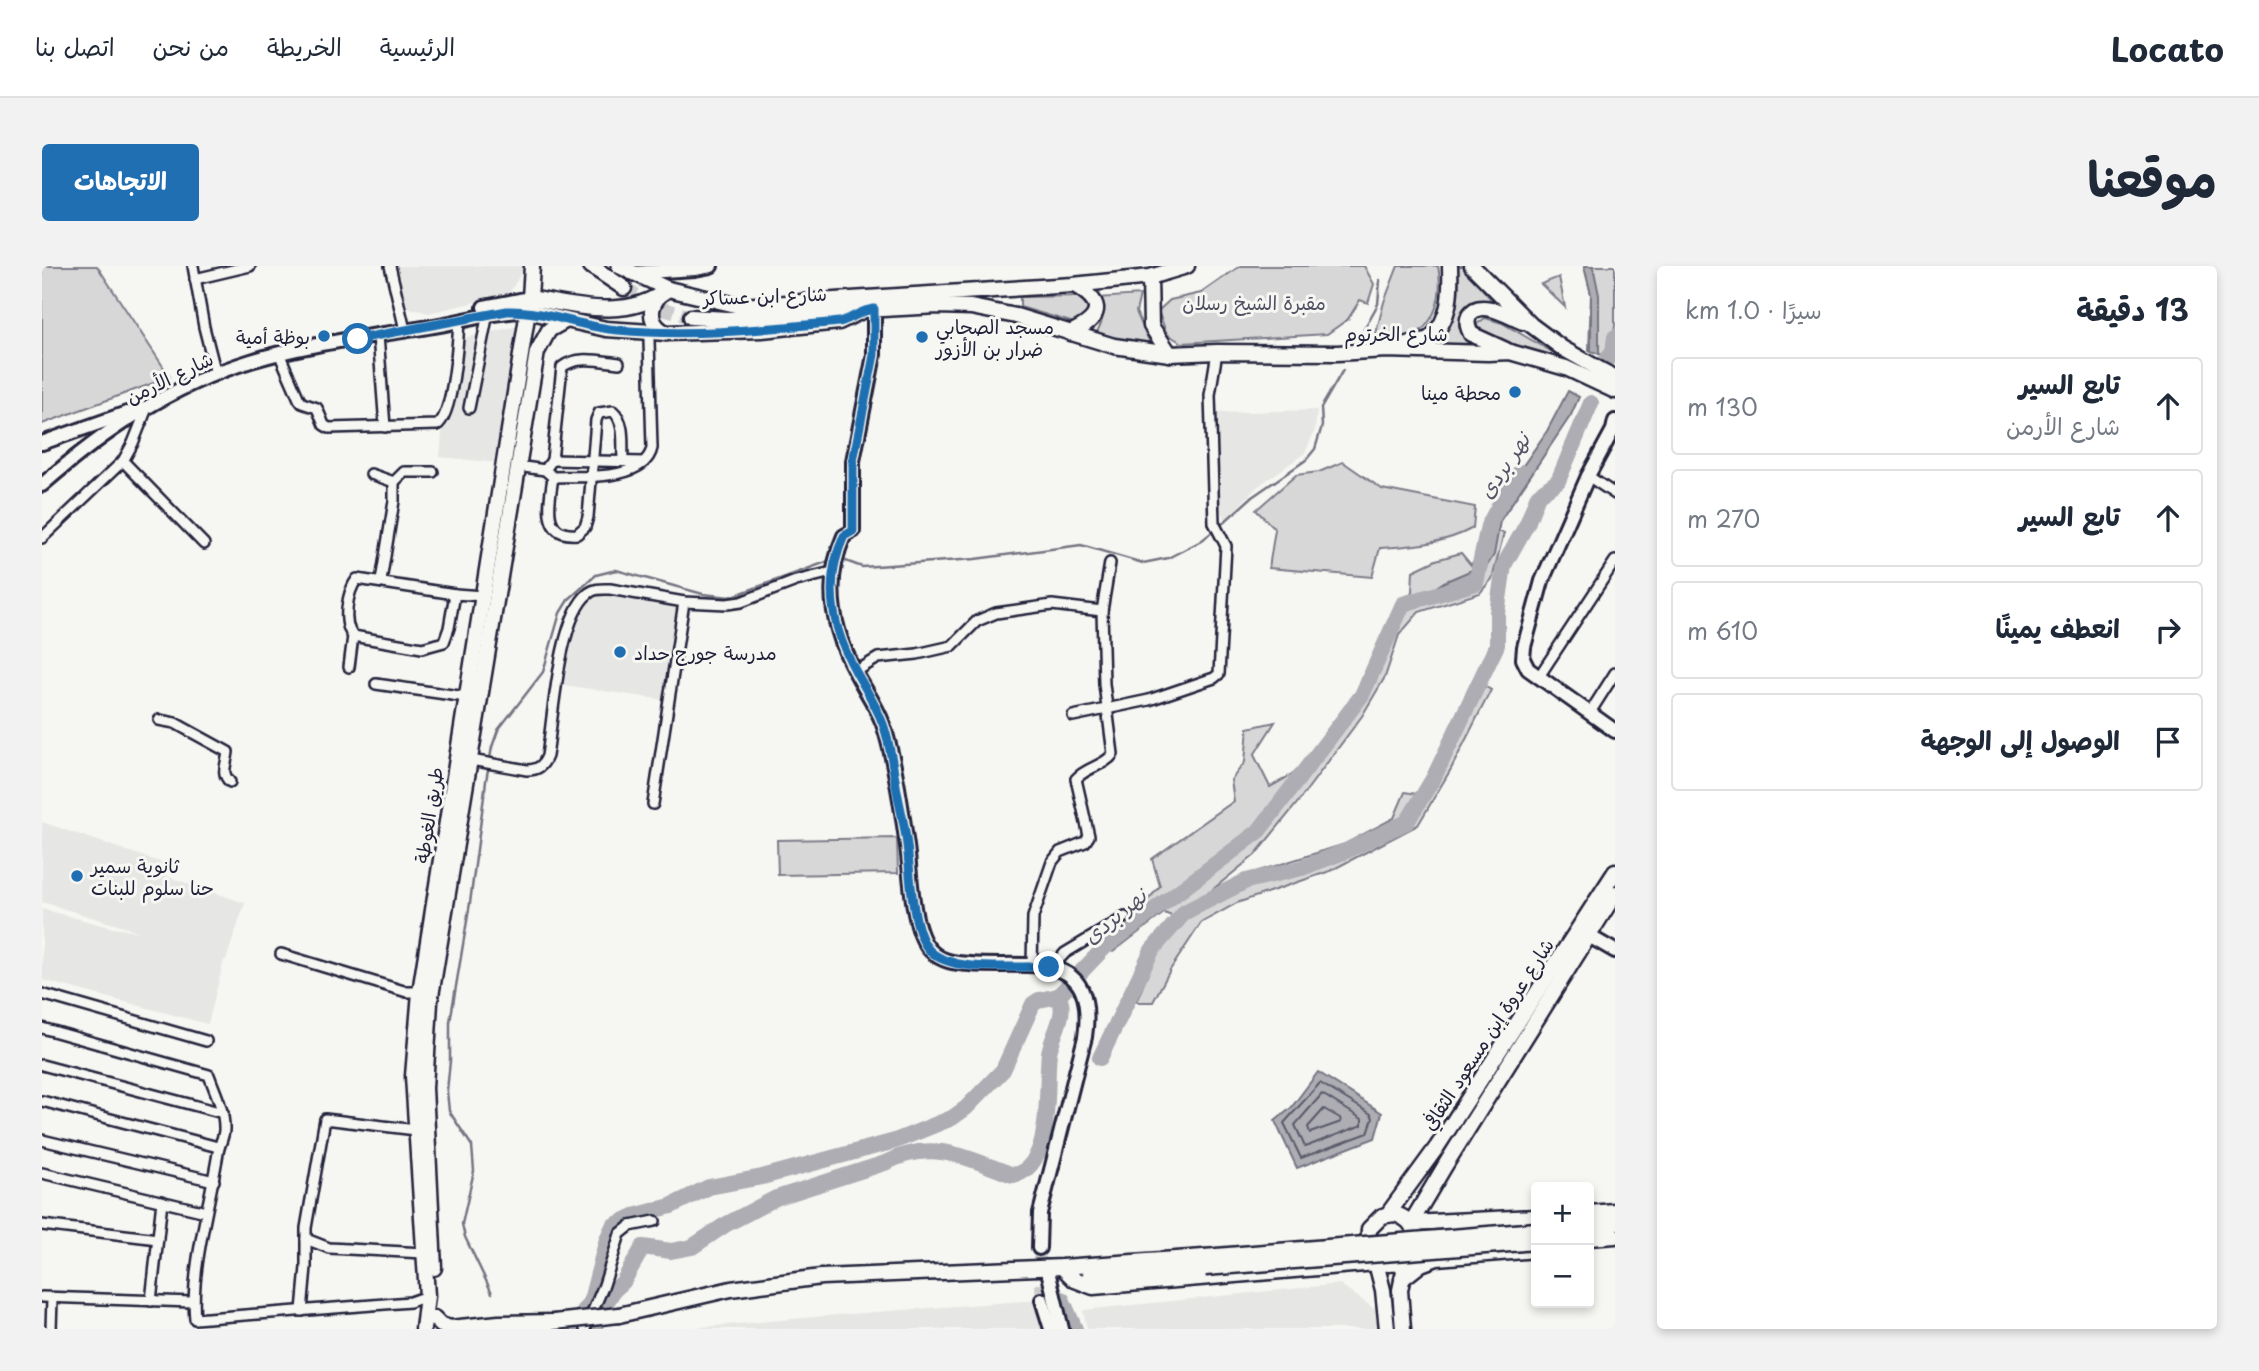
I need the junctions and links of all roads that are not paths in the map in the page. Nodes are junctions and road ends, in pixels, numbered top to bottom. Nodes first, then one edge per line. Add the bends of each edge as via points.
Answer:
1 (192, 266) edge
2 (250, 266) edge
3 (390, 266) edge
4 (532, 266) edge
5 (591, 266) edge
6 (711, 266) edge
7 (1188, 266) edge
8 (1450, 266) edge
9 (1472, 266) edge
10 (624, 269) edge
11 (695, 269) junction
12 (1150, 277) junction
13 (195, 279) junction
14 (1073, 285) junction
15 (624, 288) tunnel mouth
16 (663, 293) junction
17 (529, 304) junction
18 (869, 309) junction
19 (488, 313) junction
20 (691, 317) tunnel mouth
21 (459, 320) junction
22 (565, 321) junction
23 (1531, 325) junction
24 (410, 329) junction
25 (666, 333) junction
26 (1070, 333) junction
27 (378, 335) junction
28 (649, 340) dead end
29 (1385, 350) junction
30 (1217, 352) junction
31 (1510, 352) junction
32 (279, 353) junction
33 (1170, 354) junction
34 (619, 363) dead end
35 (216, 374) junction
36 (1615, 377) edge
37 (1615, 391) edge
38 (147, 406) junction
39 (469, 408) dead end
40 (385, 427) junction
41 (1614, 428) edge
42 (80, 430) junction
43 (42, 443) edge
44 (88, 445) junction
45 (552, 460) junction
46 (123, 461) junction
47 (624, 461) junction
48 (594, 462) junction
49 (644, 463) junction
50 (517, 466) junction
51 (433, 472) dead end
52 (549, 473) junction
53 (371, 474) dead end
54 (593, 476) junction
55 (1588, 477) junction
56 (394, 482) junction
57 (42, 485) edge
58 (1615, 494) edge
59 (42, 538) edge
60 (204, 544) dead end
61 (1615, 561) edge
62 (1110, 564) dead end
63 (832, 572) junction
64 (381, 581) junction
65 (455, 594) junction
66 (483, 596) junction
67 (684, 602) junction
68 (1102, 611) junction
69 (353, 636) junction
70 (349, 667) dead end
71 (856, 672) junction
72 (1615, 673) edge
73 (1538, 678) junction
74 (376, 684) dead end
75 (466, 698) junction
76 (1108, 710) junction
77 (1589, 715) junction
78 (1073, 716) dead end
79 (159, 720) dead end
80 (1615, 731) edge
81 (469, 760) junction
82 (230, 782) dead end
83 (653, 804) dead end
84 (1615, 872) edge
85 (1615, 894) edge
86 (1125, 916) dead end
87 (1584, 933) junction
88 (1615, 951) edge
89 (281, 954) dead end
90 (1032, 965) junction
91 (1054, 968) junction
92 (420, 992) junction
93 (42, 994) edge
94 (42, 1028) edge
95 (206, 1041) dead end
96 (42, 1065) edge
97 (42, 1101) edge
98 (223, 1113) junction
99 (416, 1130) junction
100 (42, 1140) edge
101 (218, 1147) junction
102 (42, 1173) edge
103 (214, 1181) junction
104 (1426, 1199) junction
105 (162, 1201) junction
106 (206, 1212) junction
107 (1388, 1214) junction
108 (1594, 1216) edge
109 (1531, 1217) edge
110 (655, 1221) dead end
111 (1446, 1221) junction
112 (1411, 1223) junction
113 (42, 1225) edge
114 (1594, 1226) edge
115 (1614, 1229) edge
116 (1531, 1230) edge
117 (1594, 1236) edge
118 (158, 1239) junction
119 (306, 1239) junction
120 (1531, 1242) edge
121 (1590, 1245) edge
122 (1040, 1248) tunnel mouth
123 (1531, 1250) edge
124 (424, 1253) junction
125 (1410, 1257) junction
126 (1205, 1263) junction
127 (1376, 1263) junction
128 (1054, 1267) junction
129 (1402, 1279) junction
130 (427, 1296) junction
131 (47, 1298) edge
132 (1042, 1300) tunnel mouth
133 (151, 1301) junction
134 (193, 1301) junction
135 (302, 1311) junction
136 (530, 1323) junction
137 (430, 1325) edge
138 (51, 1329) edge
139 (504, 1329) edge
140 (585, 1329) edge
141 (1051, 1329) edge
142 (1062, 1329) edge
143 (1387, 1329) edge
144 (1403, 1329) edge

1 - 13 street
2 - 13 street
3 - 24 street
4 - 17 main road, طريق الغوطة
5 - 15 main road
6 - 11 street
7 - 12 main road, شارع ابن عساكر
8 - 29 main road via 1447,316 1429,339
9 - 23 main road
10 - 11 street
10 - 16 main road, شارع ابن عساكر
11 - 16 street via 680,275
12 - 14 main road, شارع ابن عساكر
12 - 33 main road via 1151,326
13 - 35 street
14 - 16 main road, شارع ابن عساكر via 740,306
14 - 26 main road via 1089,294 1095,310 1090,323
16 - 17 main road via 632,306 605,309
16 - 25 main road via 651,314 657,328
17 - 19 street, شارع الأرمن
17 - 22 main road
17 - 24 street, شارع الأرمن via 428,319
17 - 66 main road, طريق الغوطة
18 - 20 main road, شارع ابن عساكر via 728,319
18 - 25 main road via 839,322
18 - 26 main road, شارع ابن عساكر via 971,307
18 - 63 street via 874,355 853,461 853,531 844,536
19 - 21 street, شارع الأرمن
19 - 39 street
21 - 24 street, شارع الأرمن
21 - 40 street via 458,350 440,424
22 - 25 main road
22 - 50 main road via 549,330 539,344
23 - 31 main road via 1488,308 1472,313 1468,321 1471,334
23 - 36 main road
24 - 27 street, شارع الأرمن
26 - 33 main road, شارع ابن عساكر via 1114,346
27 - 32 street, شارع الأرمن
27 - 40 street
28 - 49 street via 652,448
29 - 30 main road, شارع الخرتوم
29 - 31 main road, شارع الخرتوم
30 - 33 main road, شارع الخرتوم
30 - 76 street via 1210,395 1214,523 1226,547 1221,670 1214,678
31 - 37 main road, شارع الخرتوم via 1566,368
32 - 35 street, شارع الأرمن
32 - 40 street via 299,399 317,408 324,425 335,430
34 - 45 street via 579,360 562,366
35 - 38 street, شارع الأرمن
38 - 42 street
38 - 44 street, شارع الأرمن
38 - 46 street
41 - 55 street
42 - 43 street
42 - 44 street
44 - 57 street, شارع الأرمن
45 - 48 street
45 - 52 street
46 - 59 street
46 - 60 street
47 - 48 street
47 - 48 street via 621,421 613,411 606,411 596,420
47 - 49 street
48 - 54 street
49 - 54 street via 625,472
50 - 52 street
50 - 81 main road
51 - 56 street via 404,472
52 - 54 street
52 - 54 street via 550,519 568,535 585,527
53 - 56 street
55 - 58 street
55 - 73 street via 1542,581 1524,647 1525,664
56 - 64 street
61 - 73 street
62 - 68 street
63 - 67 street via 741,602
63 - 71 street via 835,621
64 - 65 street
64 - 69 street via 362,578 353,583 347,621
65 - 66 street
65 - 69 street via 444,642 433,647
66 - 75 main road, طريق الغوطة
67 - 81 street via 610,589 590,592 568,626 544,763 534,770
67 - 83 street
68 - 71 street via 1052,606 996,613 978,621 952,646 878,658
68 - 76 street
69 - 70 street
71 - 90 street via 889,745 924,943 950,962
72 - 77 street
73 - 77 street
74 - 75 street
75 - 81 main road, طريق الغوطة
76 - 78 street
76 - 90 street via 1113,754 1076,779 1089,836 1060,852 1052,862 1033,917
77 - 80 street
79 - 82 street via 174,723 228,752 223,772
81 - 92 main road, طريق الغوطة
81 - 137 main road via 426,1052 434,1244
84 - 87 main road, شارع عروة إبن مسعود الثقافي
85 - 87 main road, شارع عروة إبن مسعود الثقافي
86 - 91 street via 1065,953
87 - 88 street
87 - 104 main road, شارع عروة إبن مسعود الثقافي
87 - 107 main road, شارع عروة إبن مسعود الثقافي
89 - 92 street
90 - 91 street
91 - 122 street via 1077,980 1085,995 1086,1029 1040,1213
92 - 99 main road, طريق الغوطة via 413,1076
93 - 95 street
94 - 98 street via 209,1075
96 - 98 street
97 - 101 street
98 - 101 street via 225,1130
99 - 119 street via 325,1119
99 - 124 main road, طريق الغوطة
100 - 103 street
101 - 103 street
102 - 105 street
103 - 106 street
104 - 111 main road via 1432,1213
104 - 112 main road, شارع عروة إبن مسعود الثقافي
105 - 106 street
105 - 118 street
106 - 134 street
107 - 112 main road via 1401,1215
107 - 127 main road via 1372,1223 1367,1234
108 - 115 main road
109 - 111 main road
110 - 140 street via 630,1226 620,1234
111 - 112 main road
112 - 125 main road via 1417,1240
113 - 118 street
114 - 115 main road
115 - 117 main road
115 - 121 main road
116 - 126 main road, bridge
118 - 133 street
119 - 124 street via 329,1248
119 - 135 street
120 - 126 main road, bridge
123 - 129 main road via 1437,1258
124 - 130 main road, طريق الغوطة
125 - 127 main road via 1397,1264
125 - 129 main road
126 - 128 main road via 1099,1278
127 - 128 main road via 1093,1287
127 - 143 main road
128 - 136 main road, bridge via 772,1282 619,1315
128 - 142 street
129 - 144 main road
130 - 135 street via 410,1302
130 - 137 main road, طريق الغوطة
131 - 133 street
131 - 138 street
132 - 141 street
133 - 134 street
134 - 135 street via 195,1320
136 - 137 main road
136 - 139 main road

